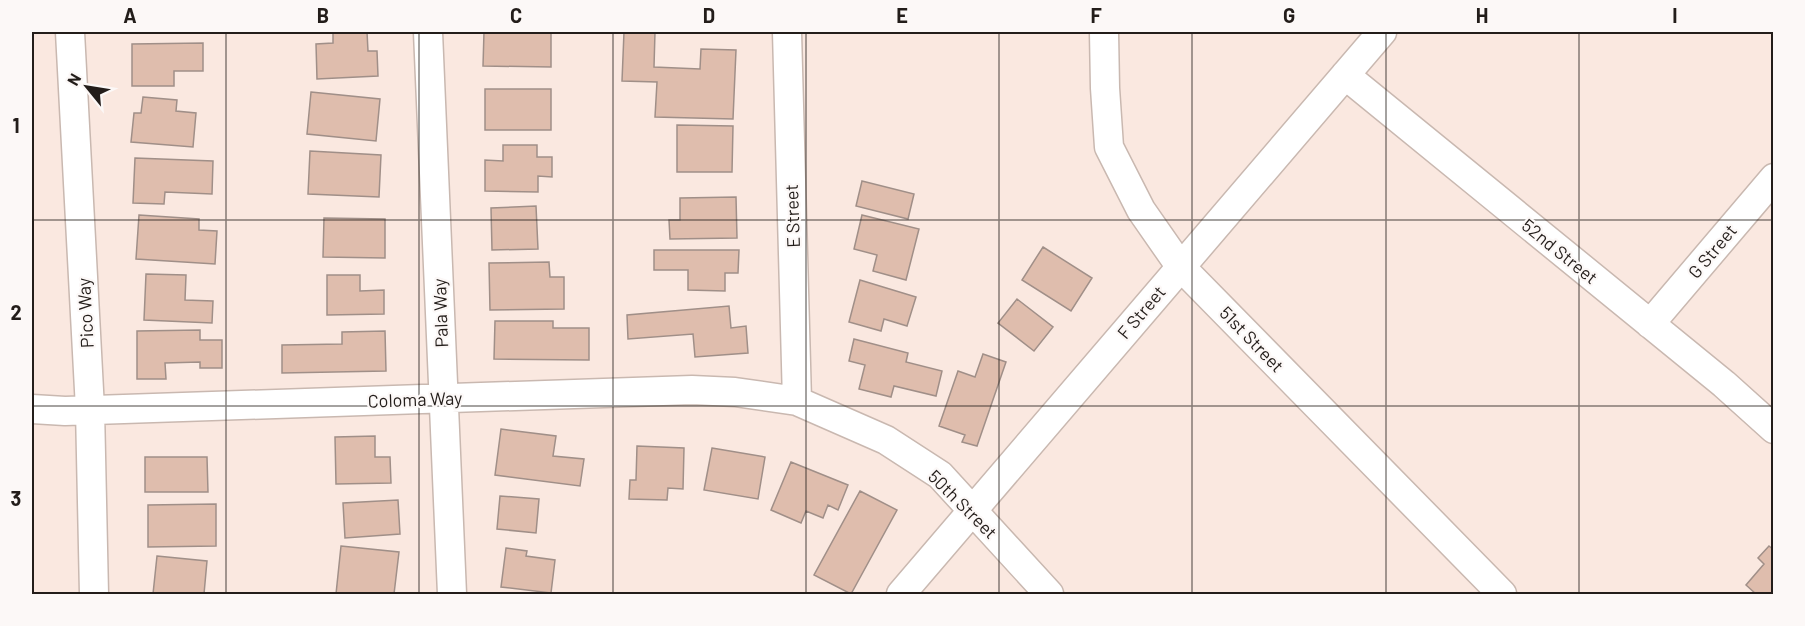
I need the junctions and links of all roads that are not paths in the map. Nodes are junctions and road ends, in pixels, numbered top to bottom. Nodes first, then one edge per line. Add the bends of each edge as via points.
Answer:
1 (70, 32) edge
2 (428, 32) edge
3 (787, 32) edge
4 (1104, 32) edge
5 (1382, 32) edge
6 (1345, 75) junction
7 (1773, 178) edge
8 (1180, 266) junction
9 (1650, 324) junction
10 (444, 398) junction
11 (797, 401) junction
12 (32, 409) edge
13 (90, 409) junction
14 (1773, 429) edge
15 (972, 512) junction
16 (94, 594) edge
17 (452, 594) edge
18 (901, 594) edge
19 (1049, 594) edge
20 (1502, 594) edge

1 - 13 street, Pico Way
2 - 10 street, Pala Way
3 - 11 street, E Street
4 - 8 street, 51st Street via 1109,147 1140,210
5 - 6 street, F Street
6 - 8 street, F Street
6 - 9 street, 52nd Street
7 - 9 street, G Street
8 - 15 street, F Street
8 - 20 street, 51st Street
9 - 14 street, 52nd Street
10 - 11 street, Coloma Way via 692,390
10 - 13 street, Coloma Way
10 - 17 street, Pala Way
11 - 15 street, 50th Street via 886,440 940,476
12 - 13 street, Coloma Way
13 - 16 street, Pico Way
15 - 18 street, F Street
15 - 19 street, 50th Street

